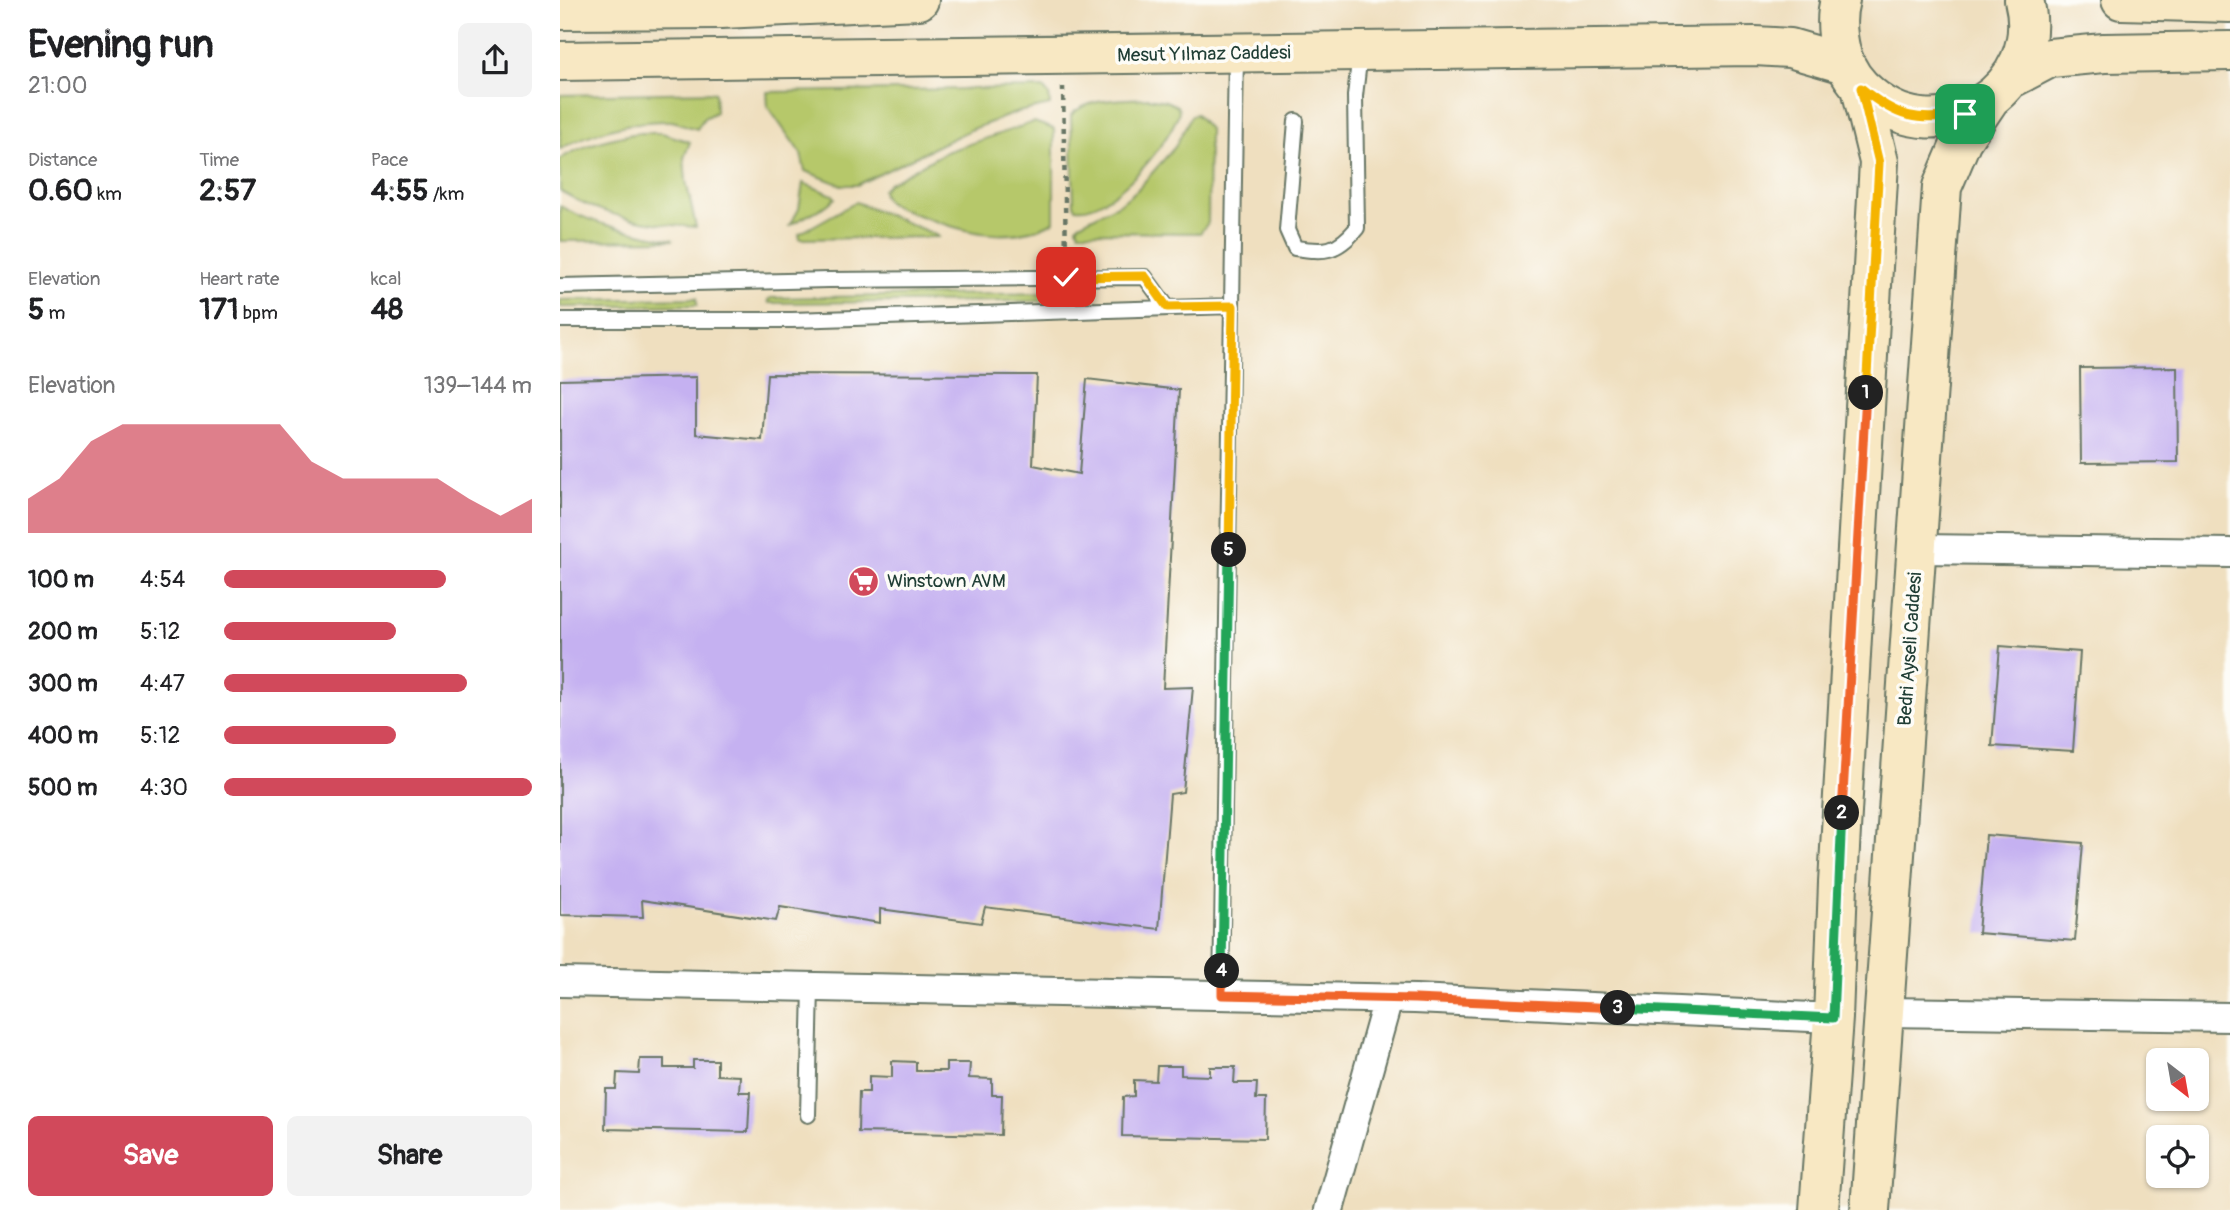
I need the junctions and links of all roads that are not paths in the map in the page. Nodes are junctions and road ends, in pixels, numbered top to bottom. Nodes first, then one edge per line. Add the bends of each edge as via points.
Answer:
1 (919, 0) edge
2 (1840, 0) edge
3 (2024, 0) edge
4 (2121, 0) edge
5 (2230, 3) edge
6 (560, 10) edge
7 (2230, 51) edge
8 (1361, 52) junction
9 (1237, 54) junction
10 (560, 61) edge
11 (1853, 76) junction
12 (2000, 90) junction
13 (1296, 121) dead end
14 (560, 286) edge
15 (1233, 306) junction
16 (1167, 307) junction
17 (560, 320) edge
18 (1917, 549) junction
19 (2230, 553) edge
20 (560, 982) edge
21 (811, 987) junction
22 (1222, 995) junction
23 (1388, 999) junction
24 (1885, 1012) junction
25 (2230, 1017) edge
26 (1833, 1018) junction
27 (808, 1115) dead end
28 (1329, 1210) edge
29 (1819, 1210) edge
30 (1870, 1210) edge

1 - 6 main road
2 - 11 main road via 1837,37
3 - 12 main road via 2027,26 2022,54
4 - 5 main road
7 - 12 main road via 2050,58
8 - 9 main road, Mesut Yılmaz Caddesi
8 - 11 main road, Mesut Yılmaz Caddesi via 1755,46 1790,48
8 - 13 lane via 1355,96 1357,228 1323,252 1295,248 1287,230
9 - 10 main road, Mesut Yılmaz Caddesi
9 - 15 lane
11 - 12 main road via 1882,106 1909,117 1965,114
11 - 26 main road via 1879,163
12 - 18 main road, Bedri Ayseli Caddesi via 1962,140 1942,187
14 - 16 lane via 1145,276
15 - 16 lane
15 - 22 lane
16 - 17 lane via 792,320
18 - 19 street
18 - 24 main road, Bedri Ayseli Caddesi
20 - 21 street
21 - 22 street
21 - 27 lane
22 - 23 street
23 - 26 street
23 - 28 street
24 - 25 street
24 - 30 main road, Bedri Ayseli Caddesi
26 - 29 main road

